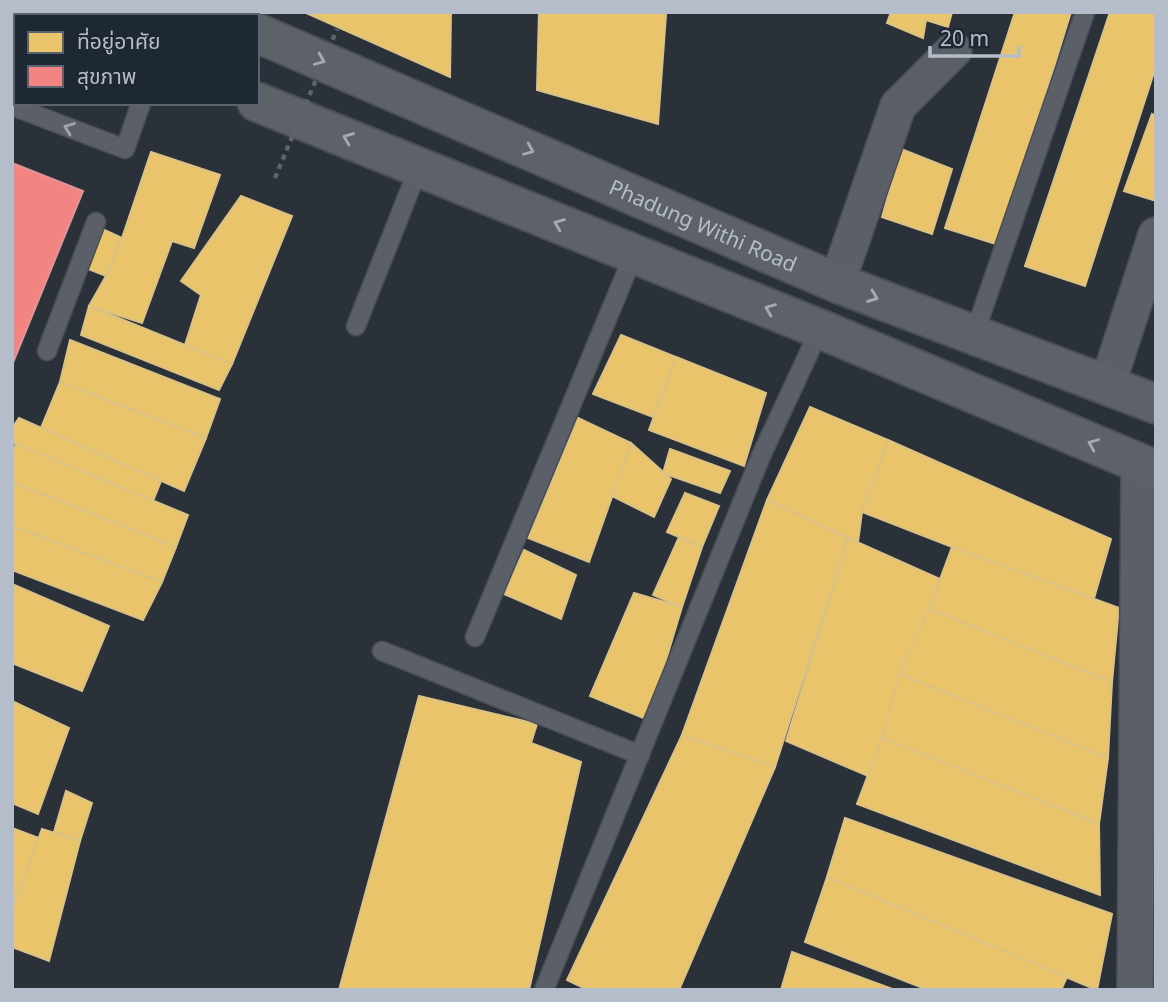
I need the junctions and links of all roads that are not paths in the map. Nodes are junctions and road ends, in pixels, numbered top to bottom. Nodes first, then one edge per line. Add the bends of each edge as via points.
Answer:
1 (1085, 12) edge
2 (259, 34) edge
3 (954, 50) dead end
4 (259, 103) edge
5 (140, 105) edge
6 (12, 106) edge
7 (419, 167) junction
8 (96, 222) dead end
9 (1156, 235) edge
10 (634, 254) junction
11 (837, 283) junction
12 (356, 326) dead end
13 (820, 329) junction
14 (974, 335) junction
15 (47, 351) dead end
16 (1107, 386) junction
17 (1156, 404) edge
18 (1156, 411) edge
19 (1147, 466) edge
20 (475, 637) dead end
21 (382, 651) dead end
22 (640, 755) junction
23 (544, 990) edge
24 (1135, 990) edge

1 - 14 lane
2 -> 11 main road, Phadung Withi Road
3 - 11 street via 898,106
7 -> 4 main road
5 -> 6 lane via 125,149
10 -> 7 main road
7 - 12 lane
8 - 15 lane
9 - 16 street
13 -> 10 main road
10 - 20 lane
11 -> 14 main road, Phadung Withi Road
19 -> 13 main road
13 - 22 lane via 761,456
14 - 16 main road, Phadung Withi Road
16 - 17 main road, Phadung Withi Road
18 - 19 main road
19 - 24 street
21 - 22 lane
22 - 23 lane

